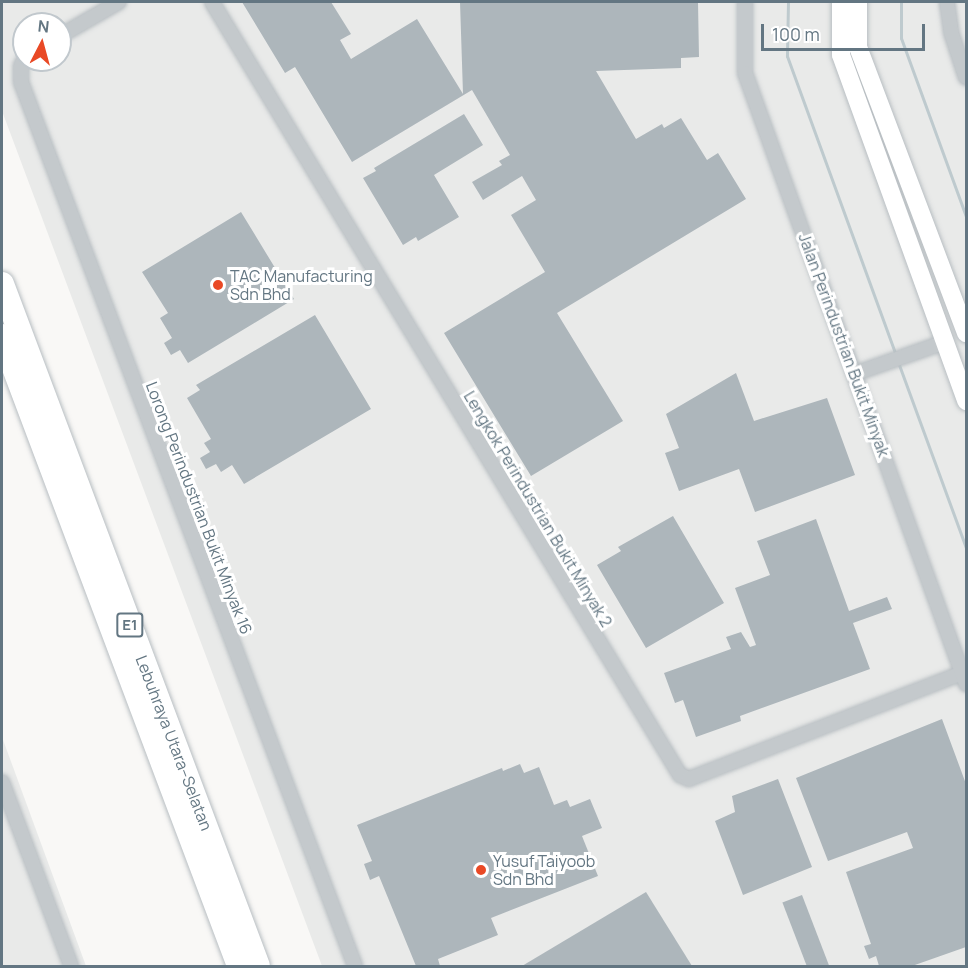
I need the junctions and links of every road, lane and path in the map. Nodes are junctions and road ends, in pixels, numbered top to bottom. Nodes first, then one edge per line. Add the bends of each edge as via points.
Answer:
1 (119, 2) edge
2 (212, 2) edge
3 (745, 2) edge
4 (841, 2) edge
5 (858, 2) edge
6 (947, 2) edge
7 (72, 29) edge
8 (21, 72) edge
9 (966, 78) edge
10 (2, 284) edge
11 (966, 333) edge
12 (2, 336) edge
13 (939, 344) junction
14 (860, 372) junction
15 (966, 401) edge
16 (964, 678) edge
17 (2, 782) edge
18 (71, 966) edge
19 (239, 966) edge
20 (258, 966) edge
21 (355, 966) edge

1 - 7 street
2 - 16 street, Lengkok Perindustrian Bukit Minyak 2 via 680,775 689,779
3 - 14 street, Jalan Perindustrian Bukit Minyak via 745,73
4 - 13 main road via 842,55
5 - 11 main road via 858,47
6 - 9 street via 951,32
8 - 21 street, Lorong Perindustrian Bukit Minyak 16 via 21,82
10 - 20 highway, Lebuhraya Utara–Selatan / E1
12 - 19 highway, Lebuhraya Utara–Selatan / E1
13 - 14 street
13 - 15 main road
14 - 16 street, Jalan Perindustrian Bukit Minyak
17 - 18 street

